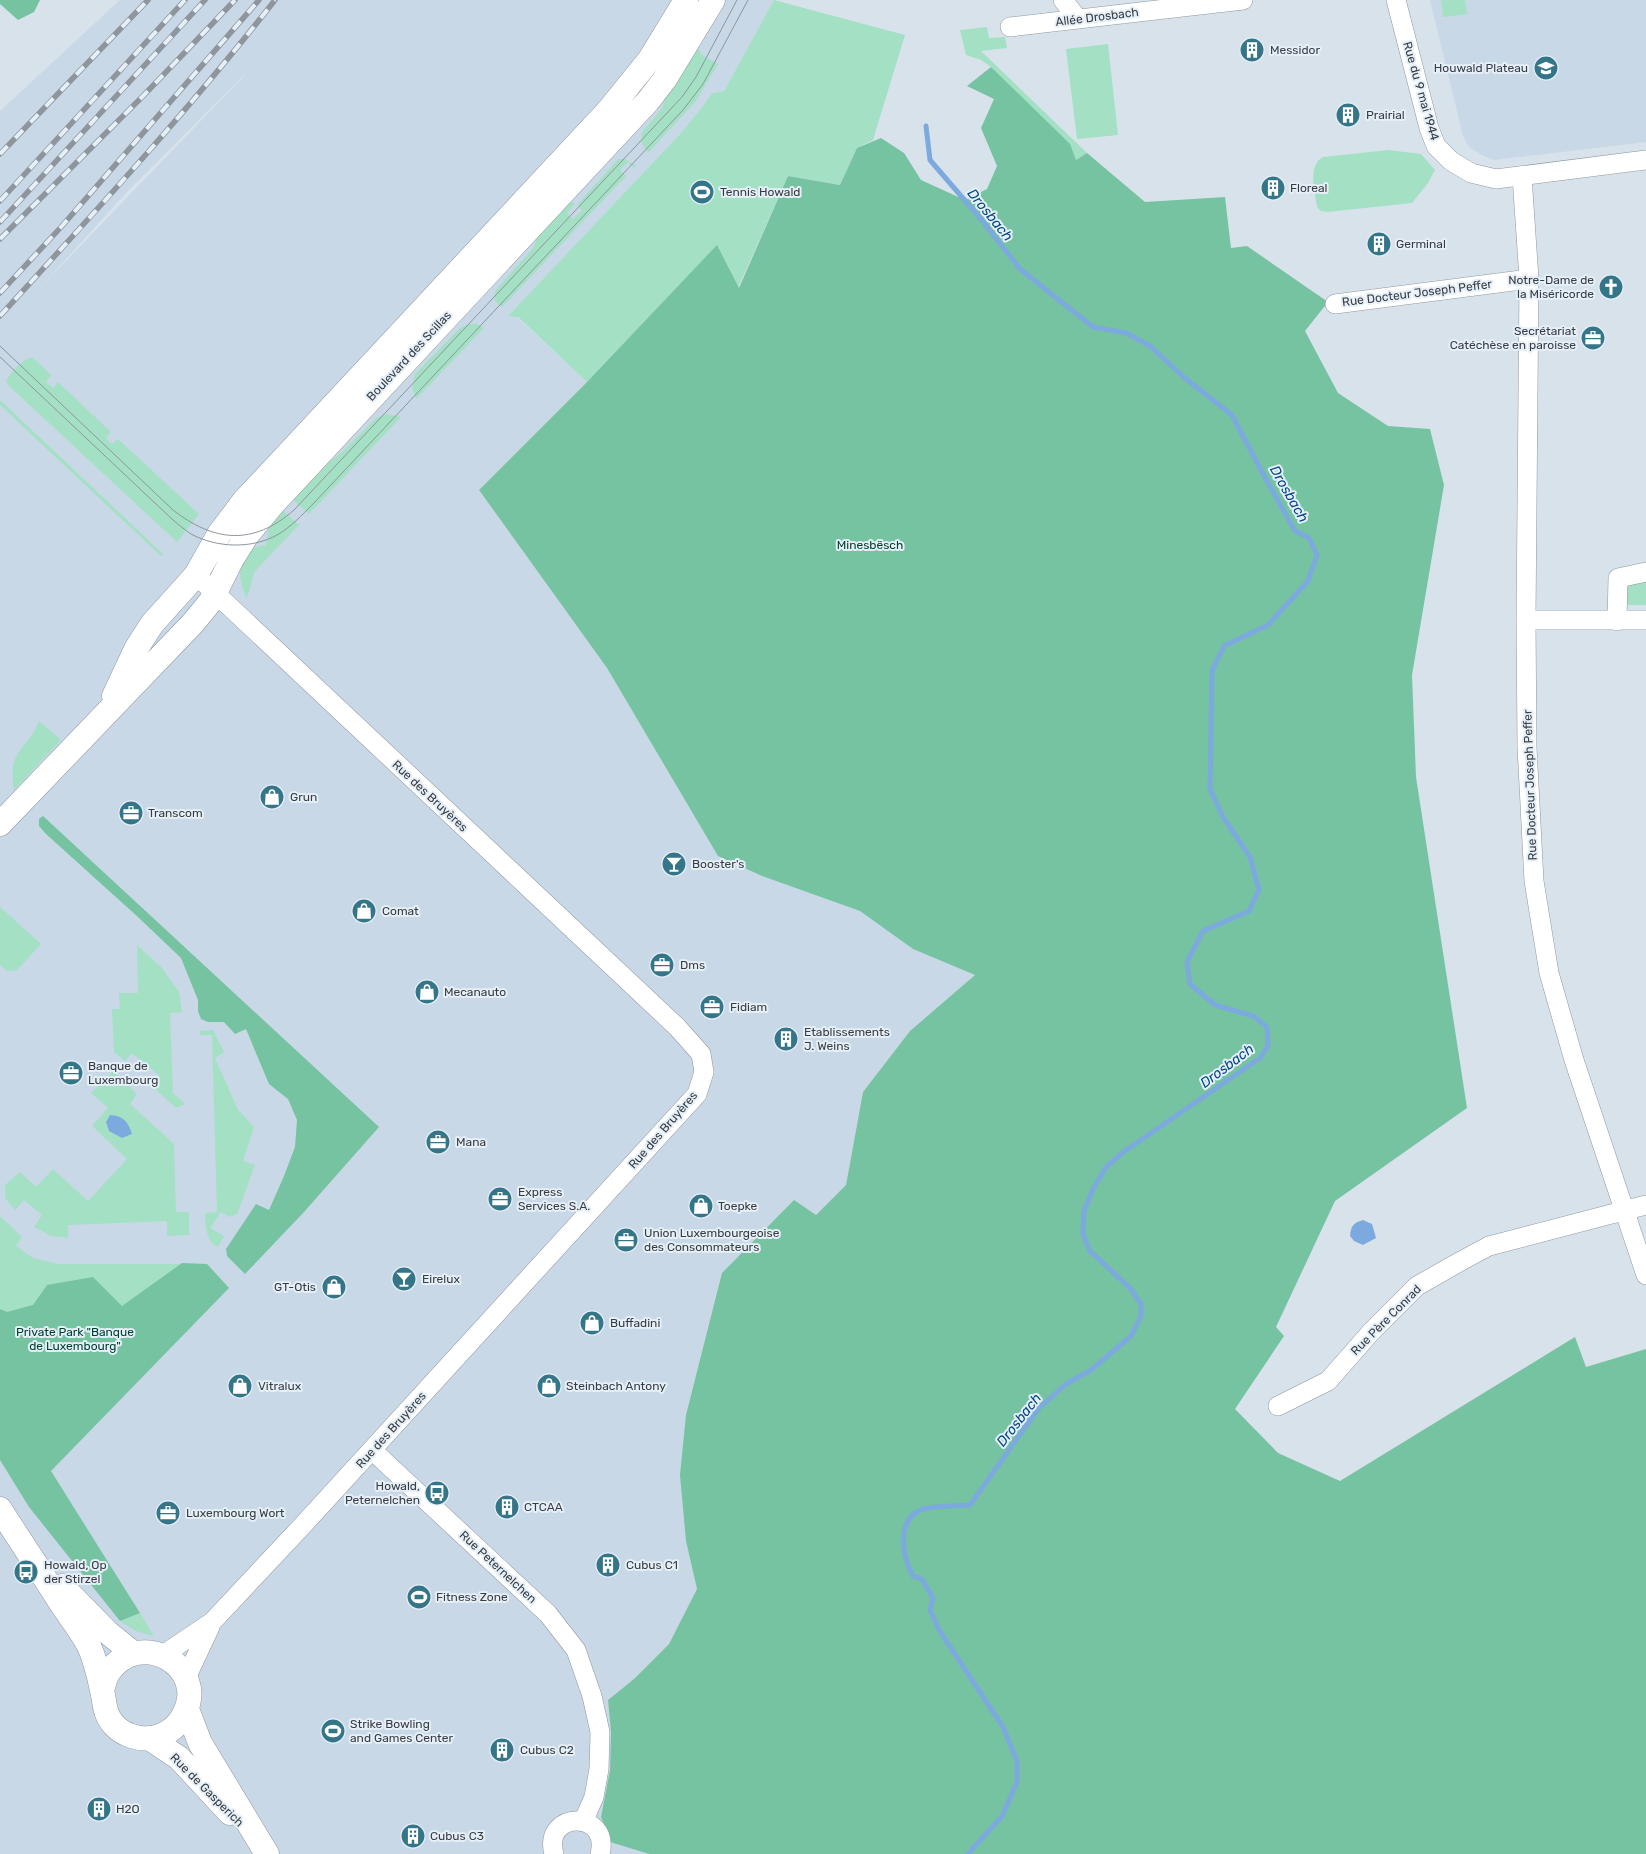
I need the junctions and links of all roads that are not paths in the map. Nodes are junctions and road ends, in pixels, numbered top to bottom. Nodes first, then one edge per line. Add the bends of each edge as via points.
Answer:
1 (686, 0) edge
2 (713, 0) edge
3 (1064, 0) edge
4 (1243, 0) edge
5 (1396, 0) edge
6 (1209, 2) edge
7 (1078, 19) junction
8 (1010, 27) dead end
9 (1646, 160) edge
10 (1522, 176) junction
11 (1529, 279) junction
12 (1335, 304) dead end
13 (1646, 572) edge
14 (196, 575) junction
15 (216, 593) junction
16 (1526, 620) junction
17 (1646, 620) edge
18 (1617, 621) junction
19 (107, 713) junction
20 (0, 824) edge
21 (1646, 1204) edge
22 (1624, 1210) junction
23 (1646, 1275) edge
24 (1278, 1406) dead end
25 (372, 1450) junction
26 (0, 1509) edge
27 (28, 1551) junction
28 (212, 1622) junction
29 (133, 1653) junction
30 (163, 1655) junction
31 (186, 1678) junction
32 (102, 1690) junction
33 (187, 1709) junction
34 (149, 1738) junction
35 (584, 1822) junction
36 (264, 1850) edge
37 (554, 1854) edge
38 (600, 1854) edge

1 - 14 main road, Boulevard des Scillas via 650,59 608,111 244,502 219,534
2 - 15 main road, Boulevard des Scillas via 666,79 648,101 262,516 232,559
3 - 7 street
4 - 6 street, Allée Drosbach
5 - 10 street, Rue du 9 mai 1944 via 1426,120 1436,146 1471,174 1496,179
6 - 7 street, Allée Drosbach
7 - 8 street, Allée Drosbach
9 - 10 street, Rue du 9 mai 1944
10 - 11 street, Rue Docteur Joseph Peffer
11 - 12 street, Rue Docteur Joseph Peffer
11 - 16 street, Rue Docteur Joseph Peffer
13 - 18 street via 1618,578
14 - 15 street, Rue des Bruyères
14 - 19 main road, Boulevard des Scillas via 152,624 136,649
15 - 19 main road, Boulevard des Scillas via 194,623
15 - 25 street, Rue des Bruyères via 677,1027 701,1054 704,1072 697,1094
16 - 18 street
16 - 22 street, Rue Docteur Joseph Peffer via 1534,881 1549,973
17 - 18 street
19 - 20 main road, Boulevard des Scillas
21 - 22 street, Rue Père Conrad
22 - 23 street, Rue Docteur Joseph Peffer
22 - 24 street, Rue Père Conrad via 1489,1246 1461,1261 1417,1286 1328,1381
25 - 28 street, Rue des Bruyères
25 - 35 street, Rue Peternelchen via 548,1614 576,1650 600,1732 599,1769 594,1797
26 - 27 main road
27 - 29 main road via 107,1632
27 - 32 main road via 89,1646
28 - 30 street
28 - 31 street
29 - 30 main road via 148,1651
29 - 32 main road via 112,1668
30 - 31 main road via 177,1664
31 - 33 main road via 189,1693
32 - 34 main road via 107,1716 114,1725 130,1736
33 - 34 main road via 172,1729 162,1736
33 - 36 main road, Rue de Gasperich via 200,1743
34 - 36 main road, Rue de Gasperich via 179,1758
35 - 37 street via 568,1822 556,1832 552,1846
35 - 38 street via 597,1831

